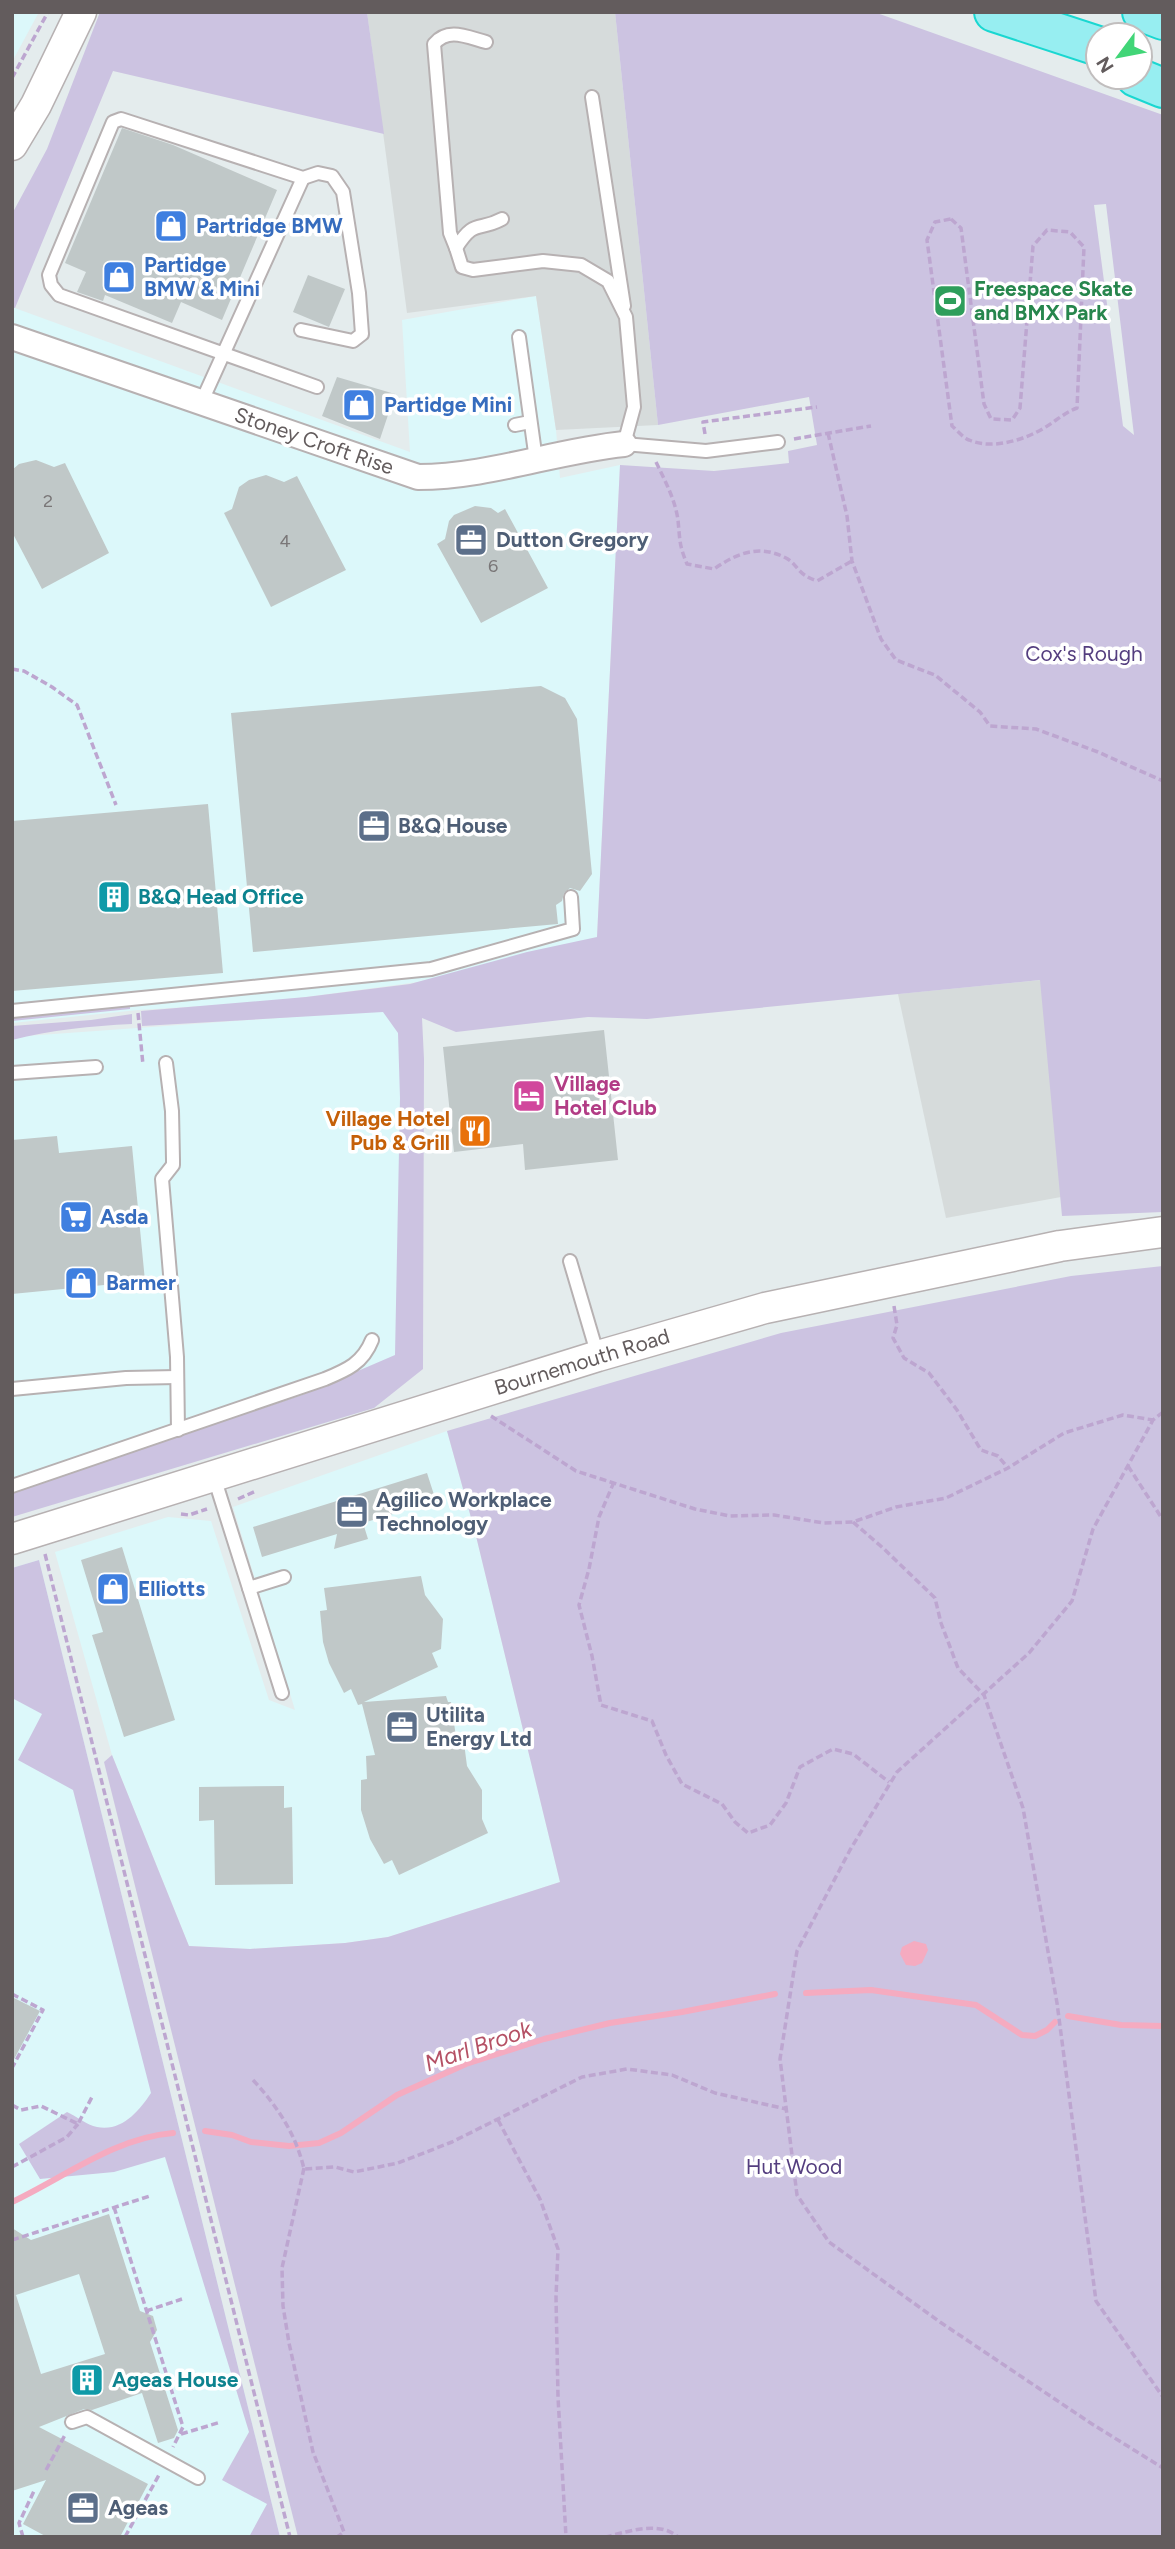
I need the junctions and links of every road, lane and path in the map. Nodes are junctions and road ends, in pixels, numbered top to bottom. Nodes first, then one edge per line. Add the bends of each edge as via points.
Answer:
1 (48, 12) edge
2 (81, 12) edge
3 (993, 12) edge
4 (1142, 12) edge
5 (1163, 20) edge
6 (1045, 28) junction
7 (1084, 41) edge
8 (486, 42) dead end
9 (1084, 52) edge
10 (12, 78) edge
11 (592, 97) dead end
12 (14, 139) edge
13 (303, 178) junction
14 (502, 219) dead end
15 (456, 248) junction
16 (626, 317) junction
17 (301, 330) dead end
18 (12, 337) edge
19 (519, 337) dead end
20 (223, 354) junction
21 (317, 387) dead end
22 (202, 401) junction
23 (817, 407) dead end
24 (1077, 408) joint
25 (530, 422) junction
26 (515, 425) dead end
27 (871, 426) dead end
28 (828, 433) junction
29 (778, 442) joint
30 (624, 444) junction
31 (706, 451) junction
32 (536, 460) junction
33 (655, 460) dead end
34 (852, 561) junction
35 (12, 669) edge
36 (1163, 781) edge
37 (116, 805) dead end
38 (571, 897) dead end
39 (12, 1012) edge
40 (139, 1028) dead end
41 (166, 1063) dead end
42 (144, 1065) dead end
43 (96, 1067) dead end
44 (12, 1073) edge
45 (1163, 1232) edge
46 (570, 1261) dead end
47 (892, 1301) dead end
48 (372, 1340) dead end
49 (598, 1356) junction
50 (177, 1377) junction
51 (12, 1389) edge
52 (498, 1408) dead end
53 (1163, 1412) edge
54 (1153, 1420) junction
55 (178, 1430) junction
56 (1128, 1466) junction
57 (1008, 1468) junction
58 (614, 1482) junction
59 (12, 1486) edge
60 (258, 1489) dead end
61 (218, 1490) junction
62 (173, 1512) dead end
63 (1163, 1520) edge
64 (853, 1522) junction
65 (23, 1547) edge
66 (284, 1577) dead end
67 (249, 1588) junction
68 (282, 1693) dead end
69 (984, 1695) junction
70 (890, 1783) junction
71 (12, 1994) edge
72 (12, 2068) edge
73 (253, 2080) dead end
74 (92, 2096) dead end
75 (12, 2105) edge
76 (786, 2109) junction
77 (498, 2120) junction
78 (78, 2124) junction
79 (12, 2167) edge
80 (304, 2168) junction
81 (150, 2196) dead end
82 (114, 2207) junction
83 (12, 2240) edge
84 (182, 2299) dead end
85 (146, 2311) junction
86 (1163, 2397) edge
87 (72, 2422) joint
88 (220, 2422) dead end
89 (179, 2435) junction
90 (166, 2460) junction
91 (1163, 2468) edge
92 (46, 2470) dead end
93 (198, 2478) dead end
94 (34, 2490) dead end
95 (23, 2537) edge
96 (125, 2537) edge
97 (290, 2537) edge
98 (337, 2537) edge
99 (566, 2537) edge
100 (605, 2537) edge
101 (678, 2537) edge

1 - 10 path
2 - 12 street via 36,105
3 - 6 highway
4 - 5 highway
6 - 7 highway
6 - 9 highway
8 - 15 lane via 448,33 434,44 450,233
11 - 16 lane
13 - 17 lane via 318,173 332,176 342,192 362,334 353,341
13 - 20 lane
13 - 20 lane via 121,119 113,122 49,275 51,285 59,295
14 - 15 lane via 476,226
15 - 16 lane via 462,267 473,270 543,261 581,265 608,281
16 - 30 lane via 634,407
18 - 22 street, Stoney Croft Rise
19 - 25 lane
20 - 21 lane
20 - 22 lane
22 - 32 street, Stoney Croft Rise via 418,477
23 - 31 path via 703,422
24 - 24 path via 1084,247 1070,232 1047,230 1032,246 1020,408 1012,419 991,419 984,404 961,228 951,219 935,222 927,240 952,426 968,440 1023,439
25 - 26 lane
25 - 32 lane
27 - 28 path
28 - 29 path
28 - 34 path
29 - 31 lane
30 - 31 lane
30 - 32 street, Stoney Croft Rise
33 - 34 path via 671,493 679,545 687,564 714,569 736,554 760,551 788,559 803,576 817,581
34 - 36 path via 881,639 896,660 935,675 990,726 1036,729
35 - 37 path via 24,671 77,705
38 - 39 lane via 573,929 431,969
40 - 42 path
41 - 50 lane via 173,1165 162,1179
43 - 44 lane
45 - 49 street, Bournemouth Road via 1060,1246 765,1308
46 - 49 lane
47 - 57 path via 897,1325 893,1338 904,1358 929,1373 981,1450 998,1456
48 - 55 lane via 361,1360 348,1370
49 - 61 street, Bournemouth Road
50 - 51 lane
50 - 55 lane
52 - 58 path via 486,1412 576,1471
53 - 54 path
54 - 56 path
54 - 57 path via 1123,1415 1064,1433
55 - 59 lane
56 - 63 path
56 - 69 path via 1093,1529 1072,1601 1029,1653
57 - 64 path via 946,1498 896,1507
58 - 64 path via 730,1516
58 - 70 path via 599,1517 579,1605 601,1705 652,1721 682,1784 722,1804 748,1833 770,1825 786,1803 800,1767 833,1749 853,1754
60 - 61 path via 251,1495
61 - 62 path via 189,1515
61 - 65 street, Bournemouth Road
61 - 67 lane
64 - 69 path via 935,1598 958,1668
65 - 97 path via 44,1551
66 - 67 lane
67 - 68 lane
69 - 70 path
69 - 86 path via 1023,1808 1057,2003 1096,2301
70 - 76 path via 797,1951 780,2059
71 - 72 path via 43,2010
73 - 80 path via 272,2101 295,2140
74 - 78 path
75 - 78 path via 21,2110 41,2106
76 - 77 path via 715,2093 672,2075 627,2069 582,2077
76 - 91 path via 797,2194 829,2242 994,2358
77 - 80 path via 398,2163 354,2172
77 - 99 path via 540,2199 558,2249 558,2397
78 - 79 path via 67,2137
80 - 98 path via 282,2268 284,2306 313,2452 344,2532
81 - 82 path
82 - 83 path
82 - 85 path
84 - 85 path
85 - 89 path via 183,2427
87 - 90 lane via 87,2417
87 - 92 path
88 - 89 path
89 - 90 path
90 - 93 lane
90 - 96 path
94 - 95 path via 19,2523
100 - 101 path via 644,2528

